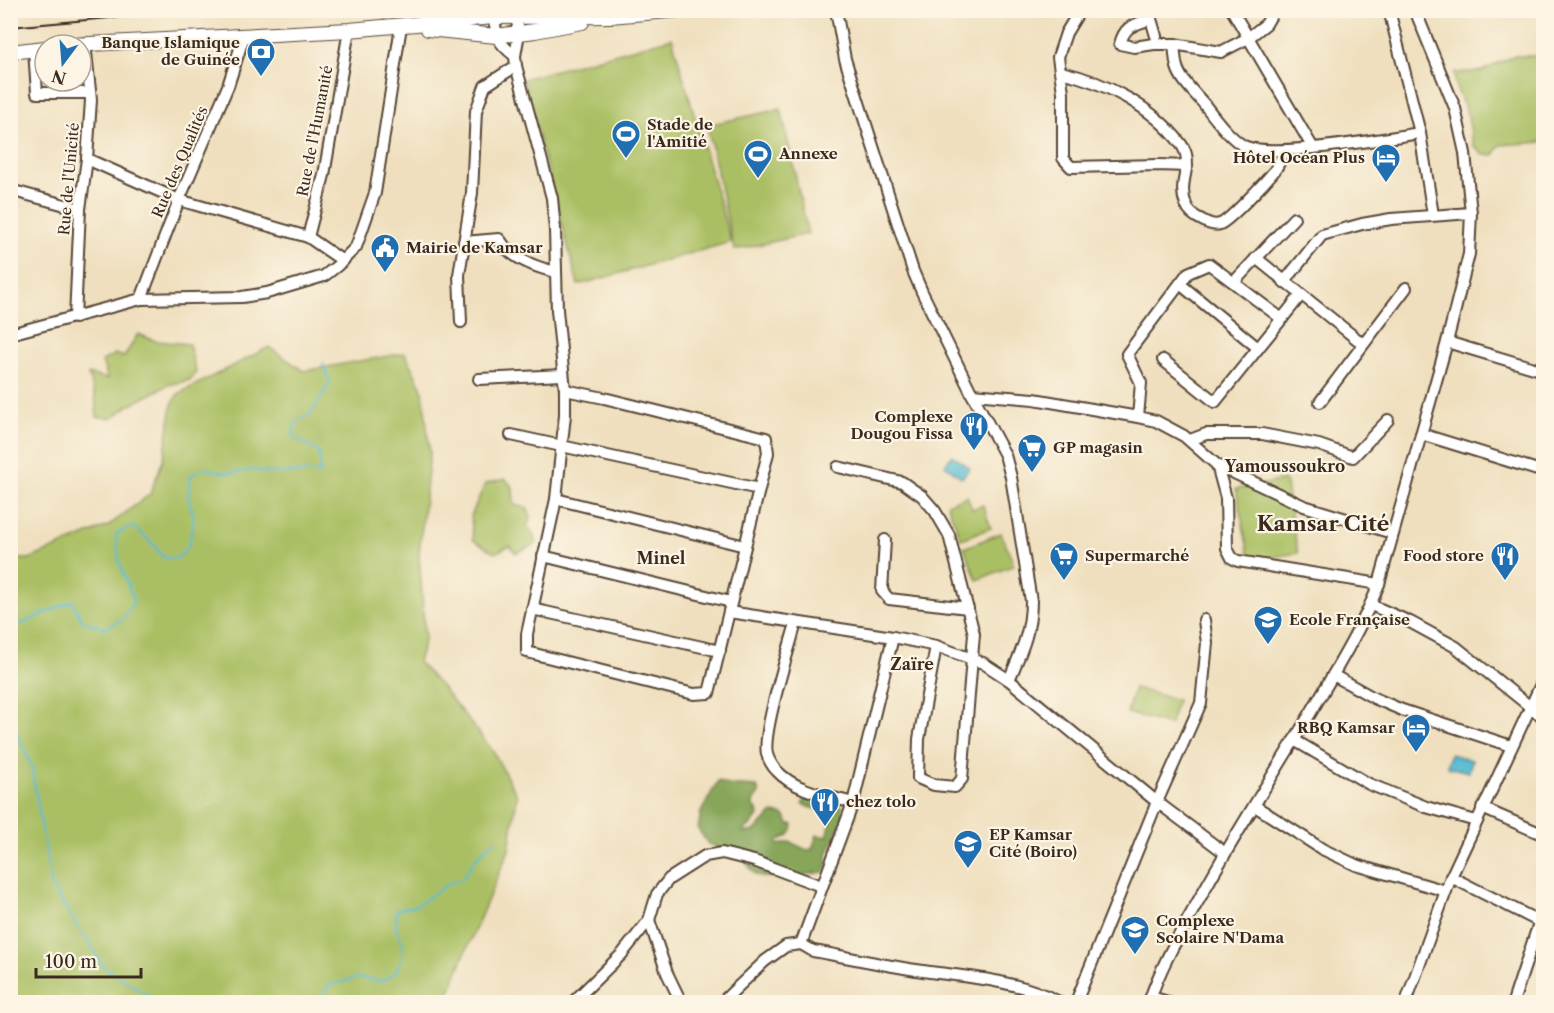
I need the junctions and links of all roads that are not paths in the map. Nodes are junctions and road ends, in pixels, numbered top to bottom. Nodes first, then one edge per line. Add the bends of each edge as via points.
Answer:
1 (680, 10) edge
2 (836, 10) edge
3 (1080, 10) edge
4 (1232, 10) edge
5 (1274, 10) edge
6 (1389, 10) edge
7 (1415, 10) edge
8 (494, 16) junction
9 (516, 16) junction
10 (610, 16) junction
11 (401, 26) junction
12 (349, 30) junction
13 (519, 33) junction
14 (244, 36) junction
15 (496, 36) junction
16 (1156, 36) dead end
17 (1248, 38) junction
18 (93, 43) edge
19 (1174, 44) junction
20 (33, 50) edge
21 (10, 52) edge
22 (516, 61) junction
23 (1061, 72) junction
24 (90, 93) edge
25 (1420, 133) junction
26 (1313, 148) junction
27 (1286, 150) junction
28 (87, 159) junction
29 (1187, 166) junction
30 (10, 190) edge
31 (179, 200) junction
32 (80, 209) junction
33 (1471, 213) junction
34 (1433, 215) junction
35 (1294, 218) dead end
36 (308, 237) junction
37 (464, 242) junction
38 (1256, 258) junction
39 (343, 261) junction
40 (556, 272) junction
41 (1234, 282) junction
42 (1284, 282) junction
43 (1180, 284) junction
44 (1406, 288) dead end
45 (1301, 295) junction
46 (141, 299) junction
47 (75, 318) junction
48 (1282, 319) junction
49 (461, 322) dead end
50 (10, 334) edge
51 (1448, 342) junction
52 (1363, 344) junction
53 (1258, 348) junction
54 (1163, 360) dead end
55 (1544, 371) edge
56 (563, 375) junction
57 (479, 379) dead end
58 (565, 390) junction
59 (972, 394) junction
60 (1320, 402) dead end
61 (1138, 417) junction
62 (1388, 420) dead end
63 (1421, 434) junction
64 (511, 435) dead end
65 (1190, 440) junction
66 (561, 446) junction
67 (1217, 465) junction
68 (838, 467) dead end
69 (1544, 472) edge
70 (759, 489) junction
71 (556, 499) junction
72 (1392, 533) junction
73 (885, 540) dead end
74 (745, 546) junction
75 (543, 556) junction
76 (1379, 584) junction
77 (1371, 605) junction
78 (730, 607) junction
79 (968, 608) junction
80 (532, 609) junction
81 (1204, 620) dead end
82 (796, 623) junction
83 (893, 637) junction
84 (936, 646) junction
85 (720, 651) junction
86 (973, 659) junction
87 (1333, 675) junction
88 (1544, 678) edge
89 (1010, 680) junction
90 (1529, 708) junction
91 (1544, 718) edge
92 (1294, 740) junction
93 (1511, 746) junction
94 (1157, 802) junction
95 (853, 803) junction
96 (1255, 806) junction
97 (1482, 808) junction
98 (1476, 821) junction
99 (1544, 835) edge
100 (1225, 853) junction
101 (1451, 877) junction
102 (821, 886) junction
103 (1446, 891) junction
104 (649, 920) junction
105 (1541, 924) edge
106 (801, 944) junction
107 (1150, 1000) edge
108 (573, 1002) edge
109 (681, 1002) edge
110 (722, 1002) edge
111 (1059, 1002) edge
112 (1076, 1002) edge
113 (1168, 1002) edge
114 (1407, 1002) edge
115 (1513, 1002) edge

1 - 10 main road
2 - 59 street via 845,59 913,271
3 - 23 street via 1058,57
4 - 17 street
5 - 17 street via 1266,24
6 - 25 street
7 - 33 street via 1455,108 1465,153
8 - 9 main road
8 - 11 main road
8 - 15 street
9 - 10 main road
9 - 13 street
10 - 13 main road
11 - 12 main road
11 - 15 main road
11 - 39 street via 375,193 356,247
12 - 14 main road
12 - 36 street, Rue de l'Humanité via 324,175
13 - 15 main road
13 - 22 street
14 - 18 main road
14 - 31 street, Rue des Qualités via 228,86
15 - 22 street
16 - 19 street via 1151,19 1128,28 1120,44
17 - 19 street via 1221,52
17 - 26 street
19 - 27 street via 1177,68 1184,80 1237,141 1253,148
20 - 21 main road
22 - 37 street via 485,86 476,111 472,193
22 - 40 street via 552,198
23 - 29 street via 1081,76 1145,109 1181,144
23 - 29 street via 1063,158 1069,166
24 - 28 street, Rue de l'Unicité
25 - 26 street
25 - 34 street
26 - 27 street
27 - 29 street via 1275,169 1229,218 1217,225 1198,218 1187,207 1182,185
28 - 31 street
28 - 32 street, Rue de l'Unicité
30 - 32 street
31 - 36 street
31 - 46 street, Rue des Qualités
32 - 47 street, Rue de l'Unicité
33 - 34 street
33 - 51 street via 1469,255
34 - 42 street via 1362,224 1322,235
35 - 38 street
36 - 39 street
37 - 40 street via 499,239 505,249 521,260
37 - 49 street via 459,275
38 - 41 street
38 - 42 street
39 - 46 street via 324,276 242,297
40 - 56 street
41 - 43 street via 1209,264 1188,273
41 - 48 street
42 - 45 street
43 - 53 street
43 - 61 street via 1127,354 1141,383
44 - 52 street
45 - 48 street
45 - 52 street
46 - 47 street
47 - 50 street
48 - 53 street
51 - 55 street
51 - 63 street
52 - 60 street
53 - 54 street via 1215,402
56 - 57 street
56 - 58 street
58 - 66 street
58 - 70 street via 766,438 768,453
59 - 61 street via 1034,399
59 - 89 street via 1005,455 1030,601 1027,638
61 - 65 street via 1156,421
62 - 65 street via 1353,457 1319,445 1262,434 1206,434
63 - 69 street
63 - 72 street
64 - 66 street
65 - 67 street
66 - 70 street
66 - 71 street
67 - 72 street via 1304,506
67 - 76 street via 1226,498 1227,548 1232,558
68 - 79 street via 902,482 922,496 949,536
70 - 74 street
71 - 74 street
71 - 75 street
72 - 76 street
73 - 79 street via 882,591 889,599
74 - 78 street
75 - 78 street
75 - 80 street
76 - 77 street
77 - 87 street
77 - 90 street via 1456,647
78 - 82 street
78 - 85 street
79 - 86 street via 974,634
80 - 85 street
80 - 85 street via 527,652 694,694 710,693
81 - 94 street via 1207,643 1201,703
82 - 83 street
82 - 95 street via 768,730 767,755 776,770 789,780
83 - 84 street
83 - 95 street
84 - 86 street
84 - 86 street via 919,739 918,777 934,785 955,787 962,779
86 - 89 street
87 - 92 street
87 - 93 street via 1402,710
88 - 90 street
89 - 94 street
90 - 91 street
90 - 93 street
92 - 96 street
92 - 98 street via 1369,784 1426,807
93 - 97 street
94 - 100 street
94 - 112 street
95 - 102 street
96 - 100 street
96 - 103 street via 1322,849 1356,865
97 - 98 street
97 - 99 street
98 - 101 street
100 - 107 street via 1180,932
101 - 103 street
101 - 105 street
102 - 104 street via 722,853 705,856 669,879 657,894
102 - 106 street
103 - 114 street
104 - 108 street via 622,954
104 - 109 street
105 - 115 street
106 - 110 street via 786,946 765,961
106 - 111 street via 813,951 1012,984
107 - 113 street

